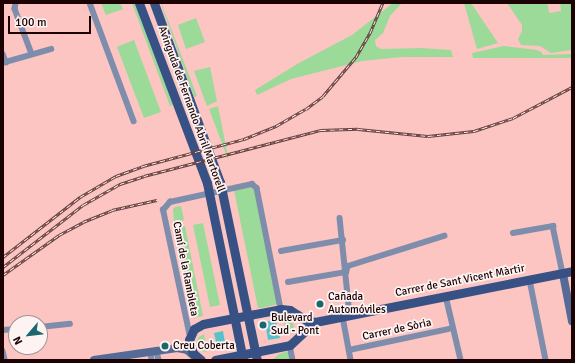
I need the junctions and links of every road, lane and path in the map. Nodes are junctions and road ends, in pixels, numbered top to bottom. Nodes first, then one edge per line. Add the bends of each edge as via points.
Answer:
1 (16, 3) edge
2 (90, 3) edge
3 (139, 3) edge
4 (154, 3) edge
5 (51, 49) dead end
6 (3, 54) edge
7 (32, 54) junction
8 (134, 121) dead end
9 (340, 218) dead end
10 (513, 233) dead end
11 (444, 236) dead end
12 (342, 240) junction
13 (281, 250) dead end
14 (346, 272) junction
15 (569, 274) edge
16 (530, 280) junction
17 (288, 282) dead end
18 (446, 296) junction
19 (286, 309) junction
20 (248, 315) junction
21 (347, 316) junction
22 (234, 318) junction
23 (572, 321) edge
24 (315, 322) junction
25 (70, 324) dead end
26 (48, 326) edge
27 (449, 329) dead end
28 (190, 337) junction
29 (291, 345) junction
30 (177, 348) junction
31 (349, 350) junction
32 (3, 351) edge
33 (155, 356) edge
34 (256, 356) edge
35 (198, 358) edge
36 (243, 358) edge
37 (106, 359) edge
38 (6, 360) edge
39 (94, 360) edge
40 (134, 360) edge
41 (215, 360) edge
42 (293, 360) edge
43 (351, 360) edge
44 (461, 360) edge
45 (546, 360) edge

1 - 7 street via 15,9
2 - 8 street
3 - 22 main road, Avinguda de Fernando Abril Martorell via 207,183
4 - 20 main road, Avinguda de Fernando Abril Martorell via 220,182
5 - 7 street
6 - 7 street via 6,62
9 - 12 street
10 - 15 street via 553,226
11 - 14 street via 348,266
12 - 13 street
12 - 14 street
14 - 17 street
14 - 21 street
15 - 16 main road, Carrer de Sant Vicent Màrtir
15 - 23 main road
16 - 18 main road, Carrer de Sant Vicent Màrtir
16 - 45 street
18 - 21 main road, Carrer de Sant Vicent Màrtir
18 - 44 street
19 - 20 main road
19 - 24 main road
19 - 28 street, Camí de la Rambleta via 256,188 252,184 170,202 163,210
19 - 29 main road via 301,324 301,329
20 - 22 main road
20 - 34 main road, Avinguda de Fernando Abril Martorell
21 - 24 main road, Carrer de Sant Vicent Màrtir
21 - 31 street
22 - 28 main road via 198,326
22 - 36 main road, Avinguda de Fernando Abril Martorell
24 - 29 main road
25 - 26 street
27 - 31 street, Carrer de Sòria
28 - 30 main road
28 - 35 main road via 190,347
29 - 34 main road
29 - 42 street
30 - 33 main road
30 - 35 main road via 187,350
31 - 43 street
32 - 38 street
33 - 37 main road
33 - 40 main road
34 - 36 main road
36 - 41 main road
37 - 39 main road

